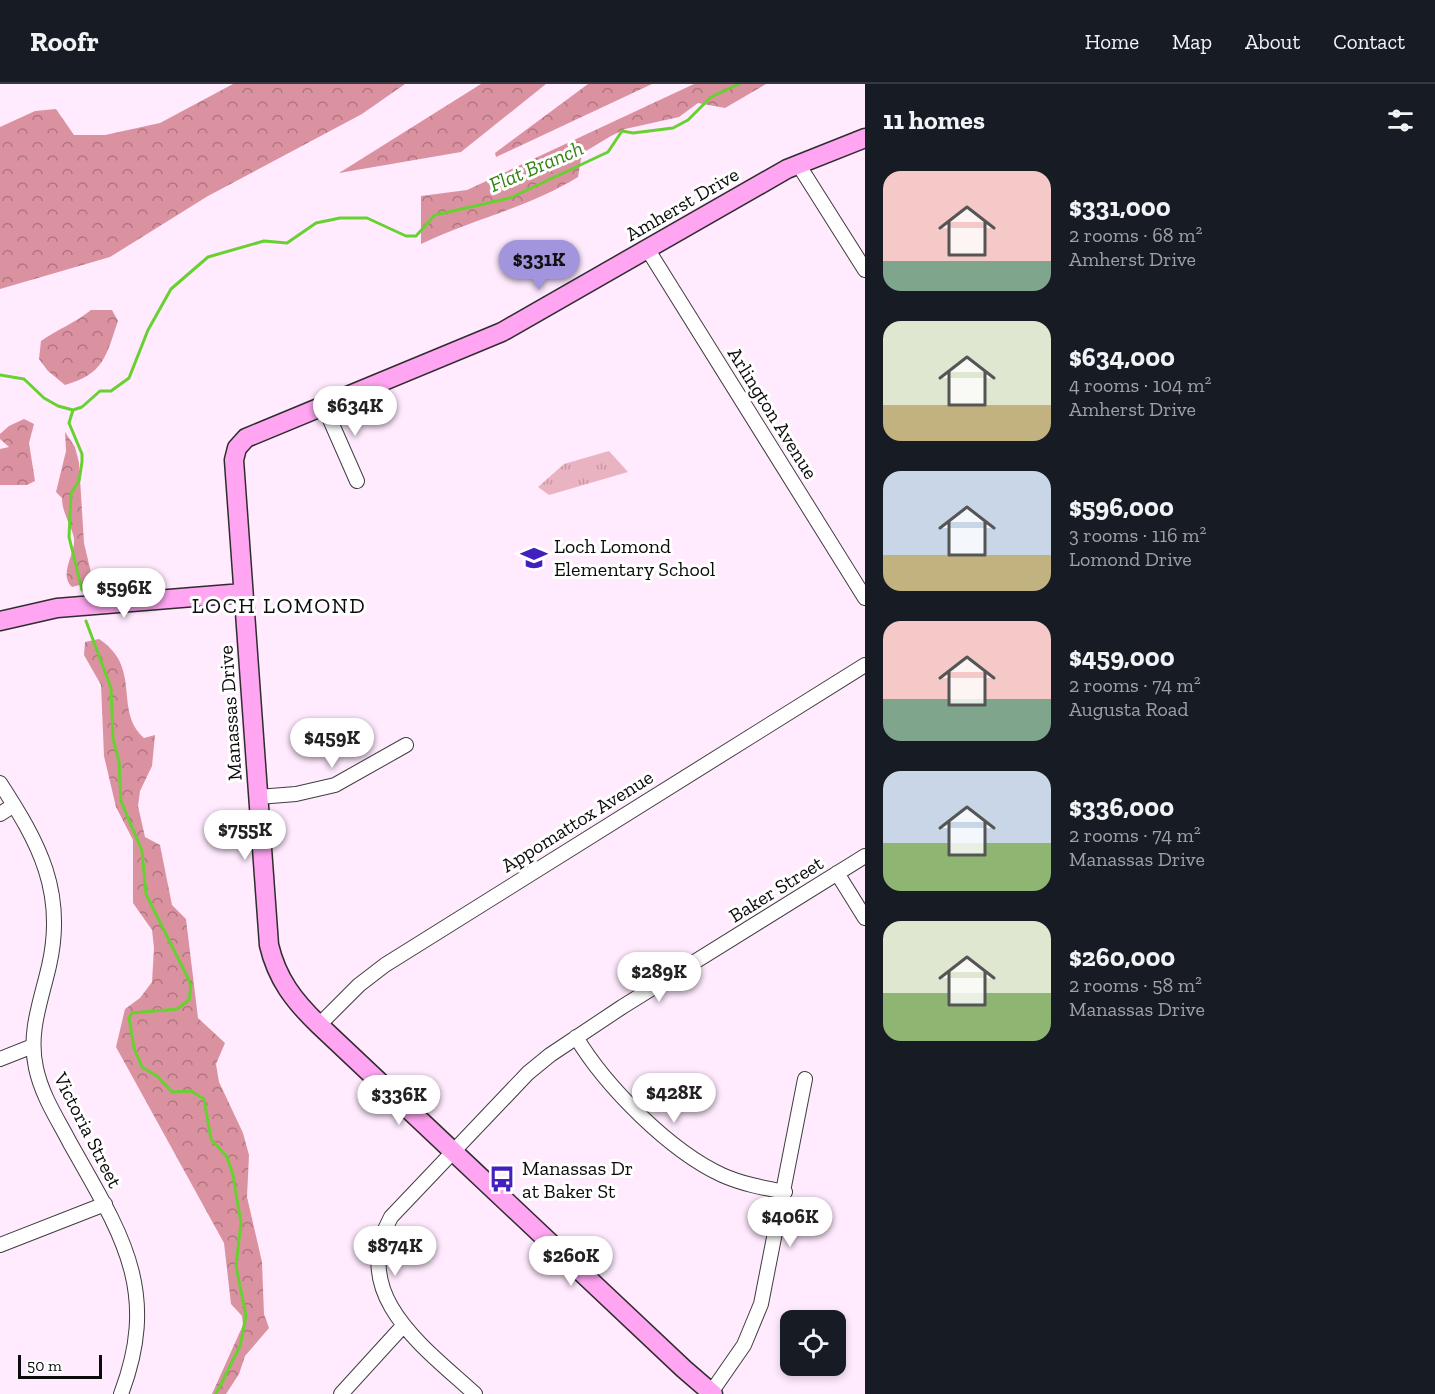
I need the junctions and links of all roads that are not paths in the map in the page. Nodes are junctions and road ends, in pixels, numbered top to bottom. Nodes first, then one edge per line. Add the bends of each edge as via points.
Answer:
1 (865, 138) edge
2 (798, 164) junction
3 (648, 250) junction
4 (865, 270) edge
5 (324, 406) junction
6 (235, 453) joint
7 (357, 481) dead end
8 (243, 593) junction
9 (865, 598) edge
10 (0, 621) edge
11 (865, 665) edge
12 (406, 745) dead end
13 (0, 783) edge
14 (258, 797) junction
15 (14, 805) junction
16 (0, 814) edge
17 (865, 856) edge
18 (837, 873) junction
19 (865, 918) edge
20 (319, 1025) junction
21 (576, 1037) junction
22 (33, 1046) junction
23 (0, 1059) edge
24 (805, 1079) dead end
25 (452, 1151) junction
26 (785, 1192) junction
27 (105, 1204) junction
28 (0, 1245) edge
29 (403, 1326) junction
30 (711, 1393) edge
31 (121, 1394) edge
32 (341, 1394) edge
33 (475, 1394) edge

1 - 2 main road, Amherst Drive
2 - 3 main road, Amherst Drive
2 - 4 street
3 - 5 main road, Amherst Drive via 502,332
3 - 9 street, Arlington Avenue
5 - 6 main road, Amherst Drive via 246,438
5 - 7 street
6 - 8 main road, Manassas Drive
8 - 10 main road via 57,608
8 - 14 main road, Manassas Drive
11 - 20 street, Appomattox Avenue via 385,965
12 - 14 street via 335,785
13 - 15 street, Victoria Street
14 - 20 main road, Manassas Drive via 273,962 287,990
15 - 16 street
15 - 22 street, Victoria Street via 41,854 56,916
17 - 18 street, Baker Street
18 - 19 street
18 - 21 street, Baker Street
20 - 25 main road, Manassas Drive
21 - 25 street, Baker Street via 528,1073
21 - 26 street via 606,1080 687,1154 725,1176
22 - 23 street
22 - 27 street, Victoria Street via 44,1096
24 - 26 street
25 - 29 street, Baker Street via 391,1217 379,1245 381,1285
25 - 30 main road, Manassas Drive
26 - 30 street via 754,1323
27 - 28 street
27 - 31 street, Victoria Street via 129,1254 138,1307 135,1347
29 - 32 street
29 - 33 street, Baker Street

